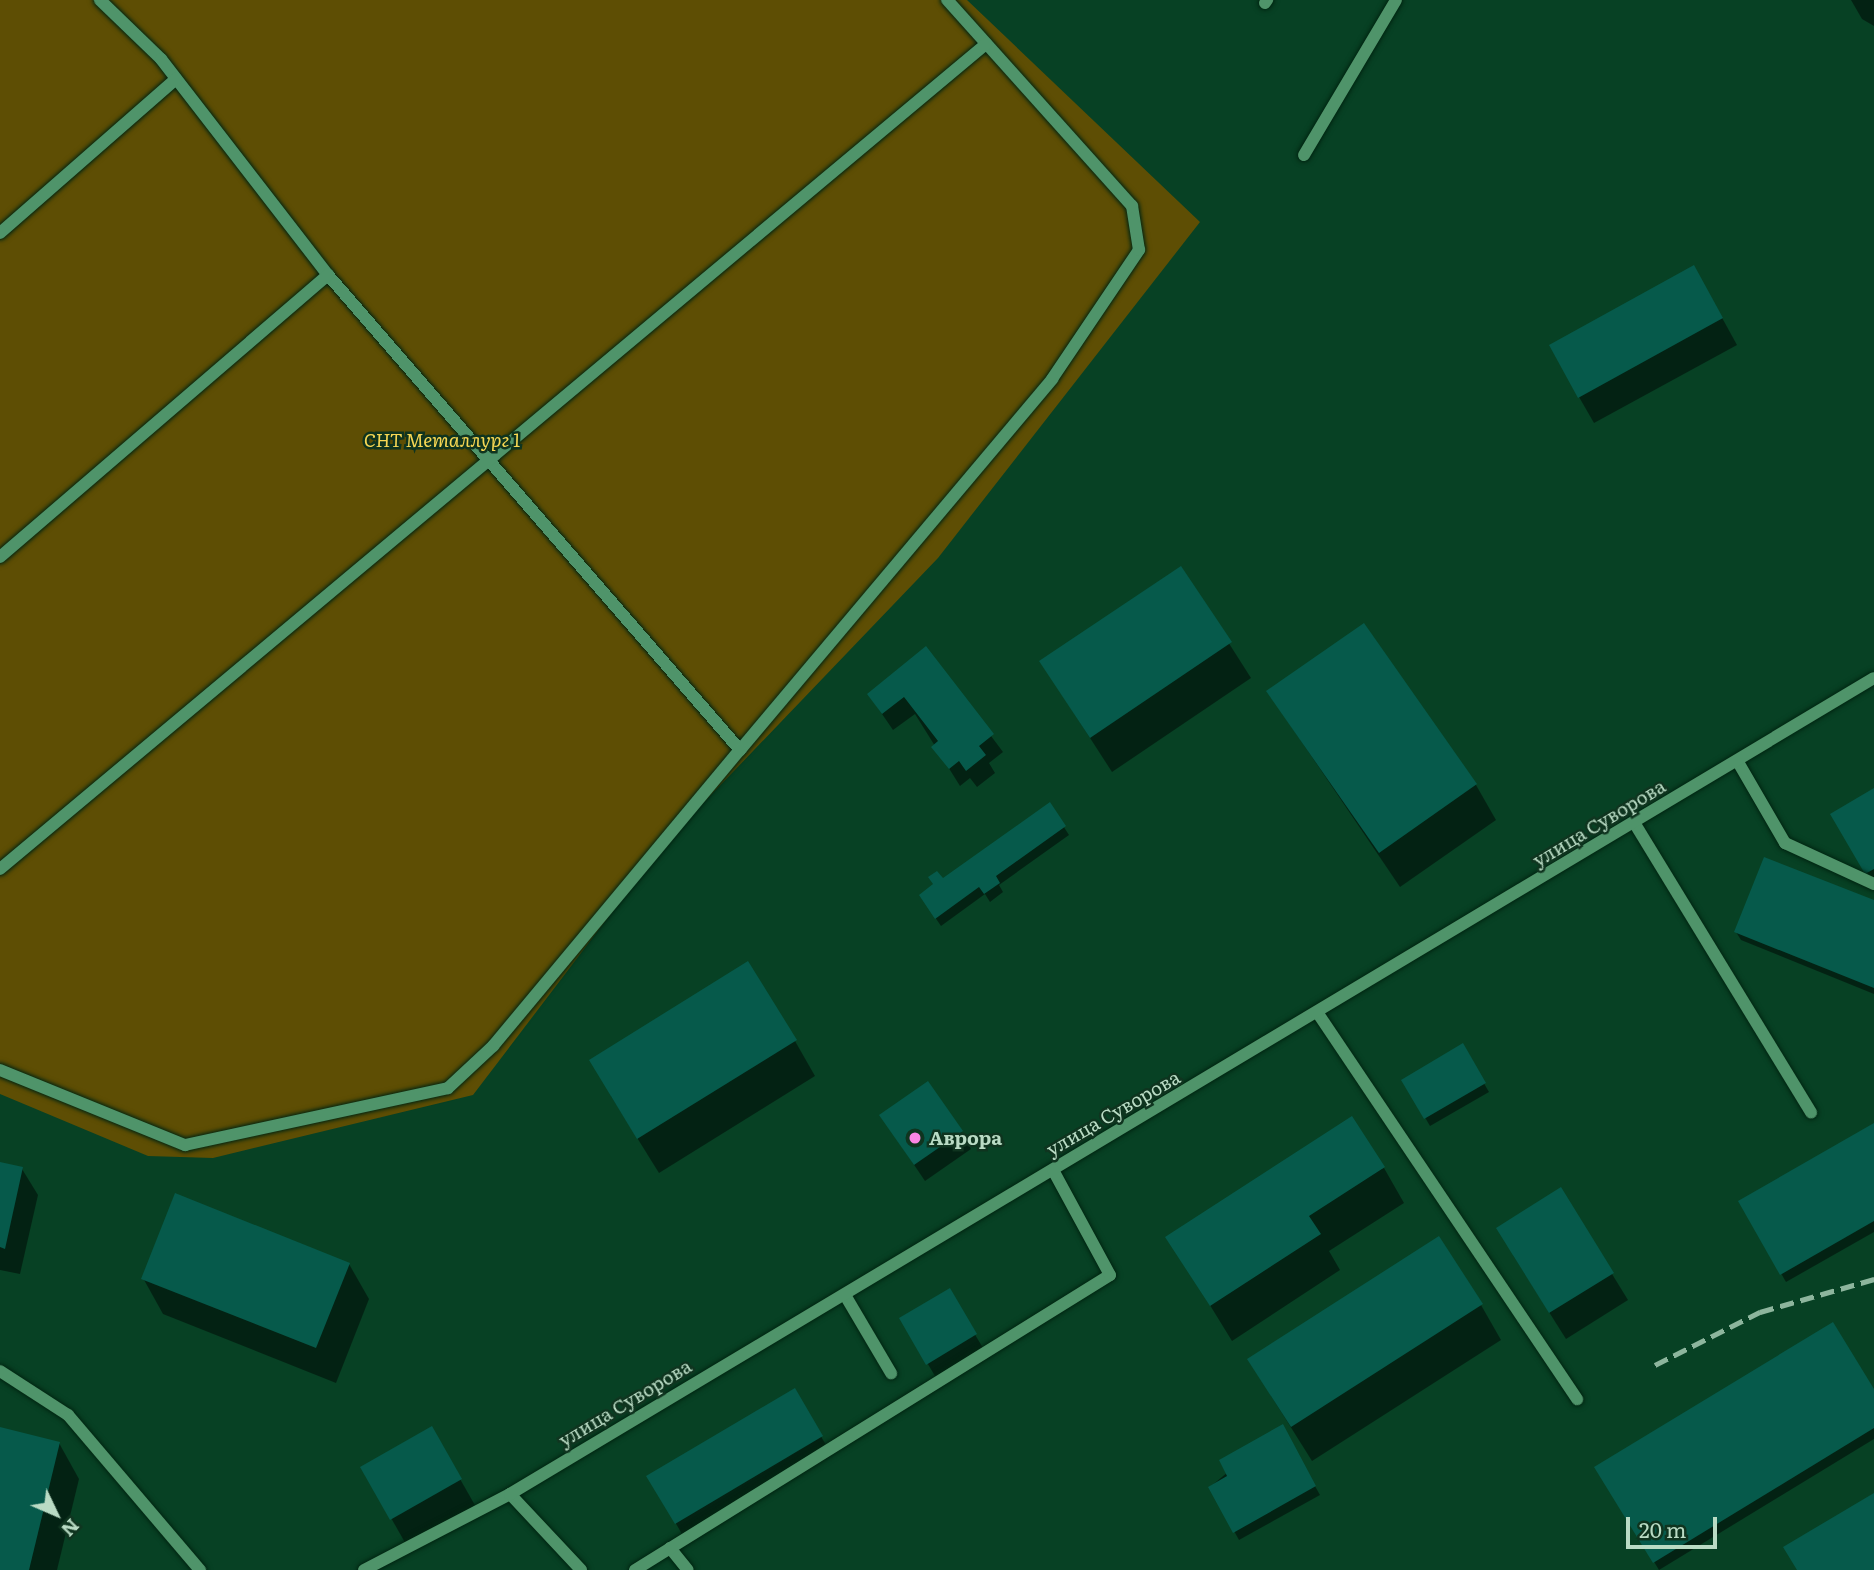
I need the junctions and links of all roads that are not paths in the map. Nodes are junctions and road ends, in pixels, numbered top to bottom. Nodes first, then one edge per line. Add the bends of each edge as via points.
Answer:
1 (100, 0) edge
2 (947, 0) edge
3 (1396, 0) edge
4 (986, 44) junction
5 (176, 79) junction
6 (1304, 155) dead end
7 (0, 233) edge
8 (328, 275) junction
9 (487, 460) junction
10 (0, 557) edge
11 (1874, 678) edge
12 (740, 750) junction
13 (1738, 762) junction
14 (1635, 824) junction
15 (0, 869) edge
16 (1874, 884) edge
17 (1319, 1015) junction
18 (0, 1070) edge
19 (1811, 1112) dead end
20 (1054, 1170) junction
21 (845, 1295) junction
22 (0, 1371) edge
23 (891, 1373) dead end
24 (1577, 1399) dead end
25 (510, 1494) junction
26 (670, 1548) junction
27 (201, 1570) edge
28 (364, 1570) edge
29 (580, 1570) edge
30 (635, 1570) edge
31 (688, 1570) edge

1 - 5 street
2 - 4 street
3 - 6 street
4 - 9 street
4 - 12 street via 1132,205 1139,250 1052,379
5 - 7 street
5 - 8 street
8 - 9 street
8 - 10 street
9 - 12 street
9 - 15 street
11 - 13 street, улица Суворова
12 - 18 street via 493,1046 448,1088 185,1145
13 - 14 street, улица Суворова
13 - 16 street via 1785,843
14 - 17 street, улица Суворова
14 - 19 street
17 - 20 street, улица Суворова
17 - 24 street
20 - 21 street, улица Суворова
20 - 26 street via 1110,1275
21 - 23 street
21 - 25 street, улица Суворова
22 - 27 street via 68,1415
25 - 28 street, улица Суворова
25 - 29 street
26 - 30 street
26 - 31 street

